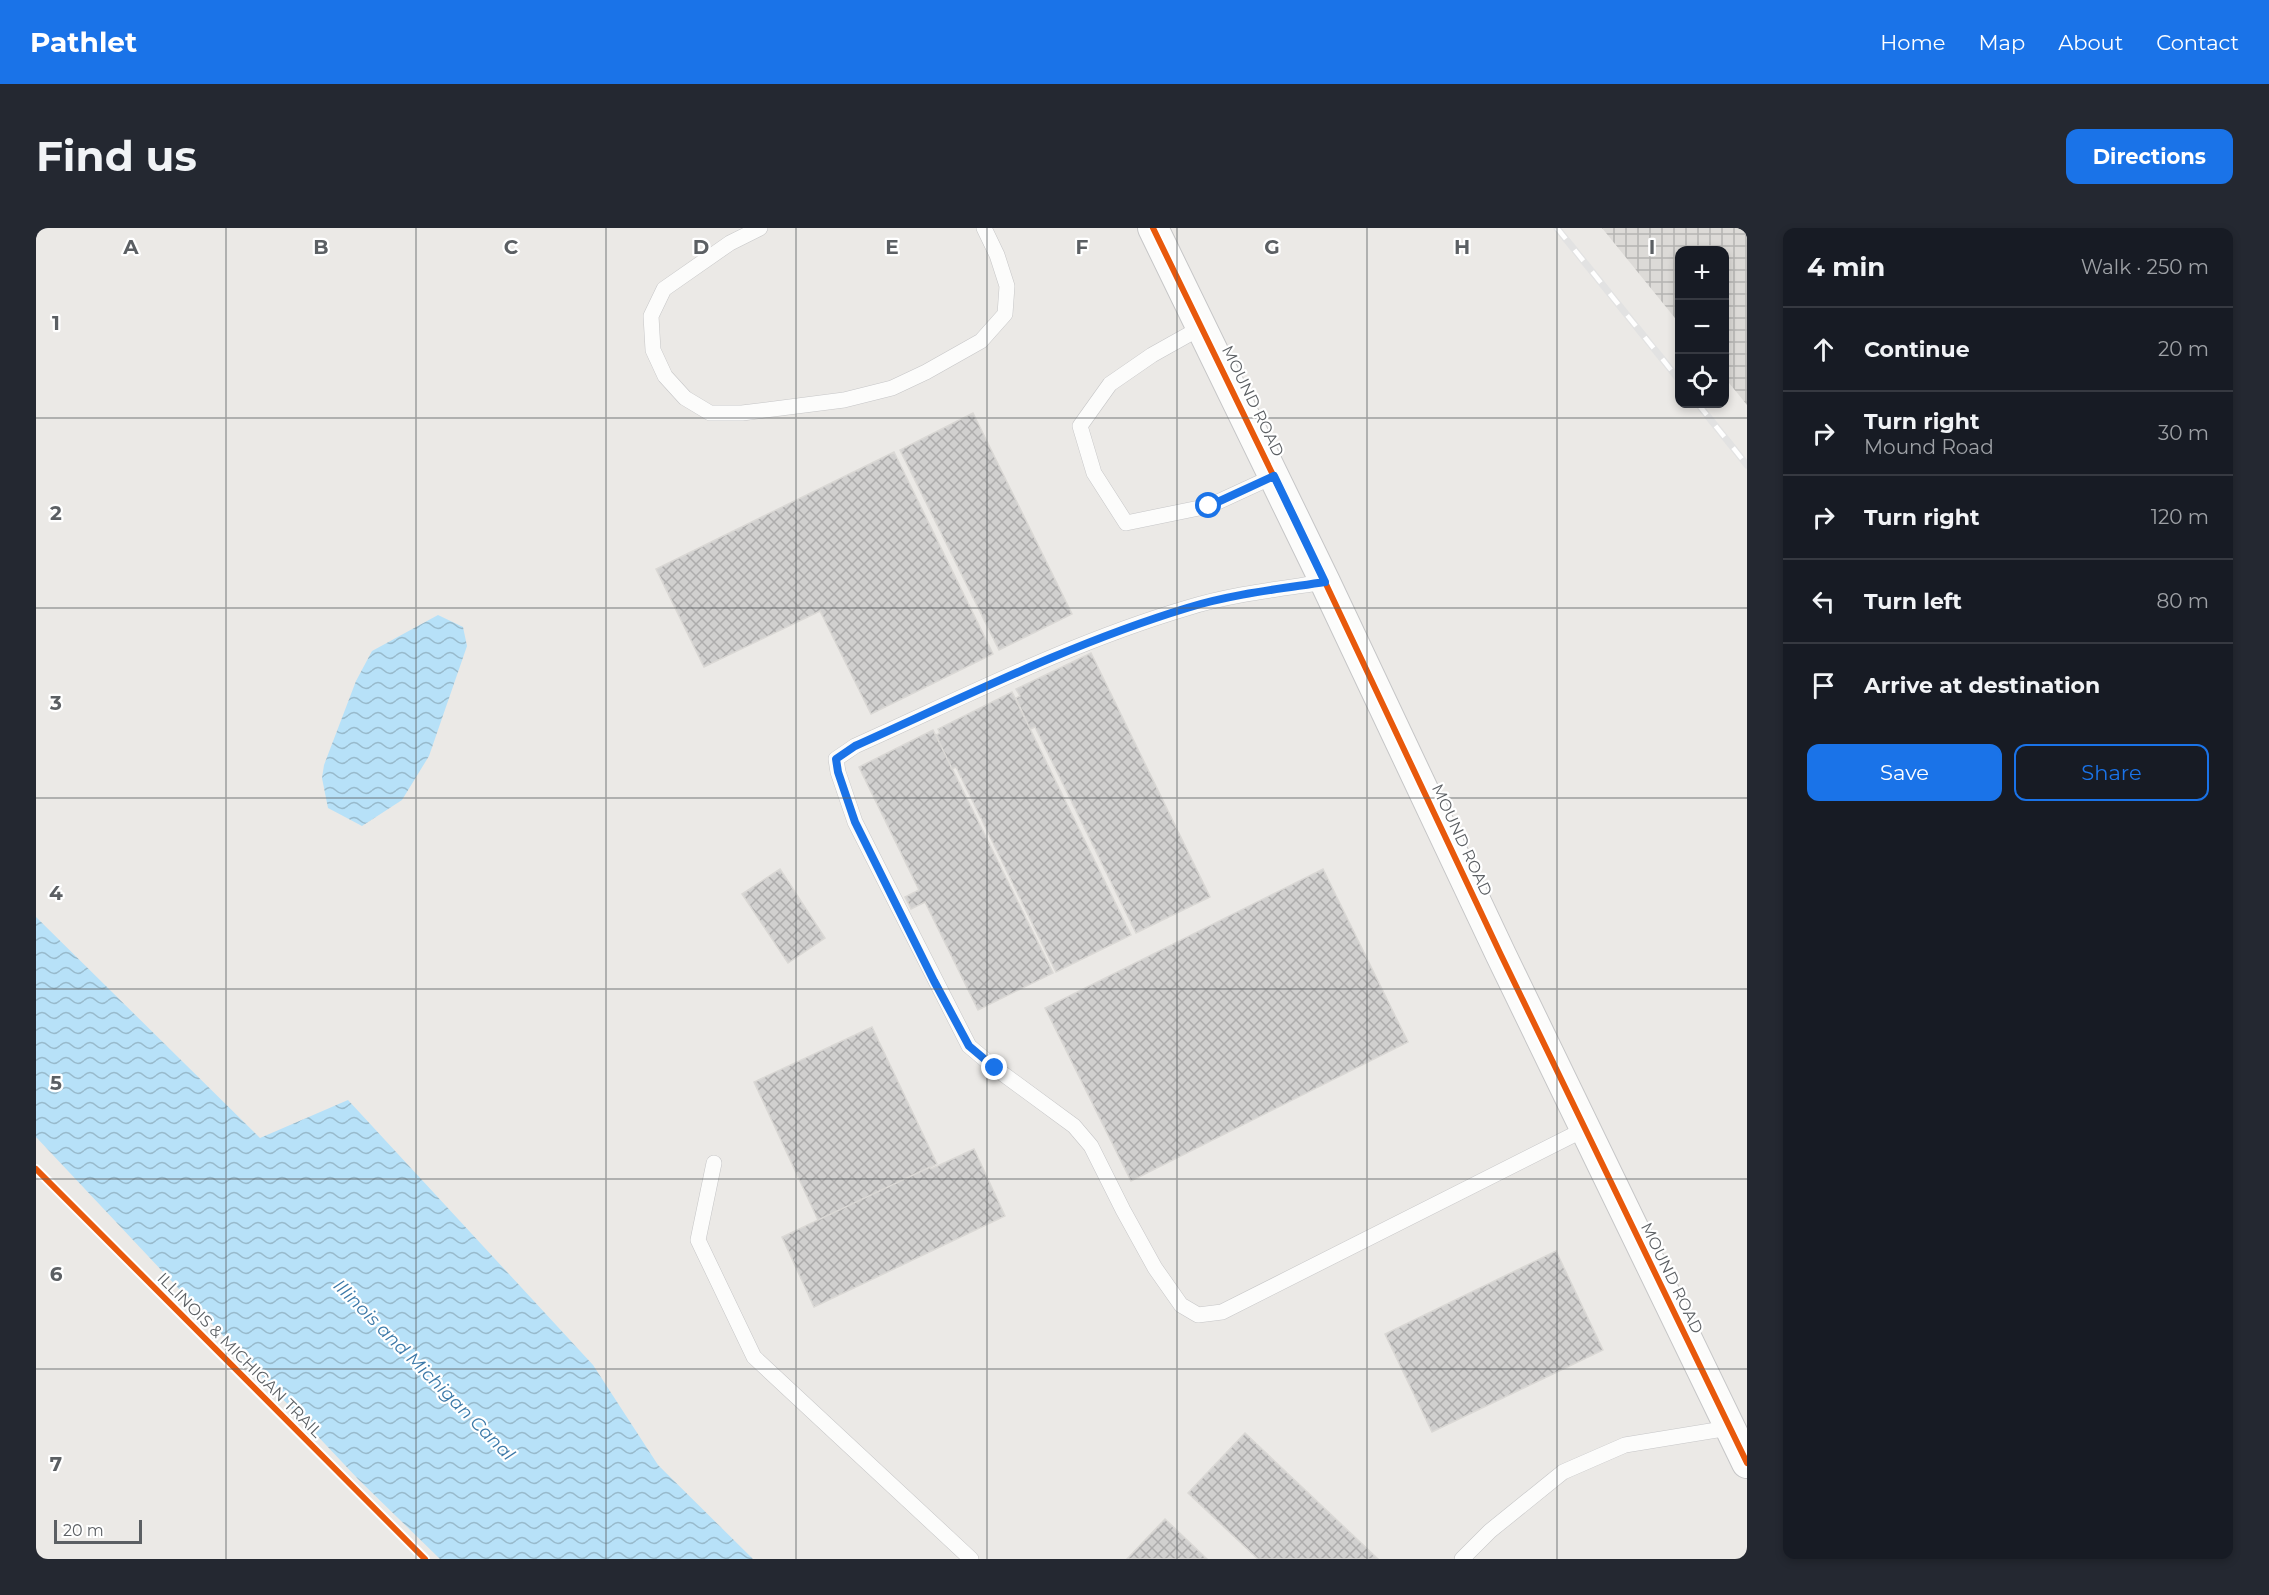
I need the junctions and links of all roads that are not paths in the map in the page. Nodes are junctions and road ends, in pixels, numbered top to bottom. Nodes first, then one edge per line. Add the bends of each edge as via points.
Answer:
1 (760, 228) edge
2 (984, 228) edge
3 (1153, 228) edge
4 (1202, 327) junction
5 (1274, 476) junction
6 (1325, 582) junction
7 (1585, 1129) junction
8 (714, 1163) dead end
9 (1729, 1428) junction
10 (1747, 1463) edge
11 (971, 1559) edge
12 (1462, 1559) edge

1 - 2 lane via 730,243 664,289 651,316 653,350 665,376 685,398 710,413 742,413 844,400 892,388 981,341 1005,314 1006,286
3 - 4 street, MOUND ROAD
4 - 5 street, MOUND ROAD
4 - 5 lane via 1110,384 1080,426 1094,473 1126,523 1209,506
5 - 6 street, MOUND ROAD
6 - 7 street, MOUND ROAD
6 - 7 lane via 1240,595 1085,642 855,746 836,759 855,822 969,1046 1074,1126 1091,1146 1155,1268 1181,1305 1198,1315 1222,1312
7 - 9 street, MOUND ROAD
8 - 11 lane via 698,1240 754,1358
9 - 10 street, MOUND ROAD
9 - 12 lane via 1625,1445 1563,1472

